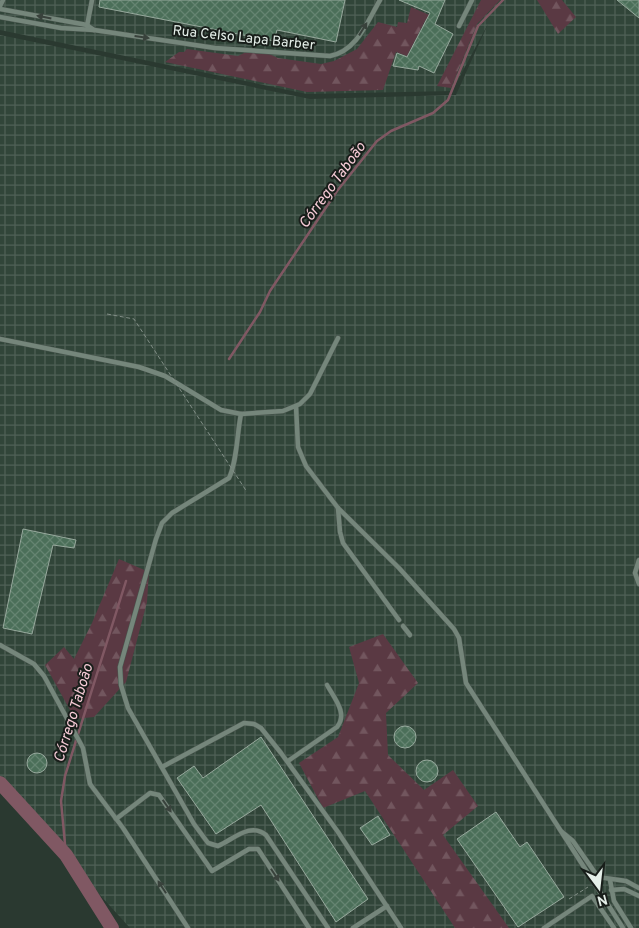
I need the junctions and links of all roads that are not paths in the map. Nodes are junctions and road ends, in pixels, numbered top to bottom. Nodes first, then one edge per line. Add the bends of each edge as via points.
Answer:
1 (3, 0) edge
2 (92, 0) edge
3 (376, 0) edge
4 (380, 0) edge
5 (472, 0) edge
6 (0, 7) edge
7 (372, 14) junction
8 (0, 17) edge
9 (87, 25) junction
10 (459, 26) dead end
11 (94, 30) junction
12 (86, 31) junction
13 (338, 338) dead end
14 (0, 340) edge
15 (296, 406) junction
16 (241, 414) junction
17 (338, 508) junction
18 (639, 560) edge
19 (639, 584) edge
20 (399, 620) dead end
21 (403, 626) dead end
22 (410, 635) dead end
23 (0, 645) edge
24 (327, 685) dead end
25 (288, 761) junction
26 (162, 767) junction
27 (116, 819) junction
28 (558, 828) junction
29 (610, 880) junction
30 (639, 888) edge
31 (611, 890) junction
32 (639, 896) edge
33 (387, 906) junction
34 (188, 928) edge
35 (309, 928) edge
36 (328, 928) edge
37 (353, 928) edge
38 (401, 928) edge
39 (544, 928) edge
40 (614, 928) edge
41 (623, 928) edge
42 (631, 928) edge

1 - 6 lane
2 - 9 lane
3 - 7 lane, Rua Celso Lapa Barber
4 - 7 lane, Rua Celso Lapa Barber
5 - 10 lane
9 -> 6 lane, Rua Celso Lapa Barber
11 -> 7 lane, Rua Celso Lapa Barber via 216,48 330,56 342,54 352,45
8 - 12 lane, Rua Celso Lapa Barber
9 - 11 lane, Rua Celso Lapa Barber
9 - 12 lane
11 - 12 lane, Rua Celso Lapa Barber
13 - 15 lane via 310,394
14 - 16 lane via 139,367 165,376 221,410
15 - 16 lane via 283,411
15 - 17 lane via 298,447 306,466
16 - 26 lane via 234,468 229,478 162,523 120,667 128,708
17 - 20 lane via 343,543
17 - 28 lane via 454,628 466,683
18 - 19 lane via 635,573
21 - 22 lane
23 - 27 lane via 34,664 44,676 83,748 90,784
24 - 25 lane via 342,714 342,721
25 - 26 lane via 261,728 244,723
25 - 33 lane
26 - 36 lane via 208,843 218,846 250,829 259,829 266,835
34 -> 27 lane
27 -> 35 lane via 154,792 212,871 250,849 258,849
28 - 29 lane via 573,841 598,877
28 - 41 lane
29 - 30 lane
29 - 31 lane
31 - 32 lane via 624,889
31 - 42 lane
33 - 37 lane
33 - 38 lane
39 - 40 lane via 592,896

